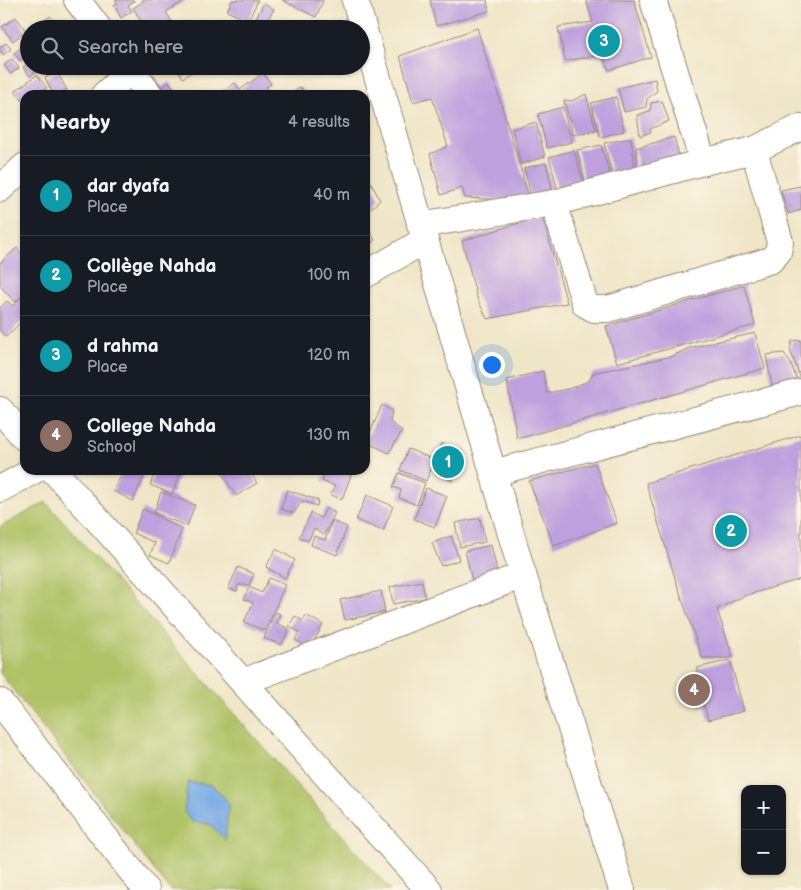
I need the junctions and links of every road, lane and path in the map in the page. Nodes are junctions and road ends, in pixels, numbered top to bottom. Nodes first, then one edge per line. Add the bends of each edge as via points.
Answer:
1 (77, 0) edge
2 (355, 0) edge
3 (653, 0) edge
4 (92, 20) edge
5 (361, 20) edge
6 (370, 52) edge
7 (123, 75) edge
8 (135, 75) edge
9 (109, 90) edge
10 (146, 90) edge
11 (801, 127) edge
12 (754, 150) junction
13 (703, 162) junction
14 (20, 170) edge
15 (0, 188) edge
16 (554, 203) junction
17 (422, 232) junction
18 (370, 271) edge
19 (801, 392) edge
20 (0, 410) edge
21 (20, 432) edge
22 (493, 473) junction
23 (26, 475) edge
24 (57, 475) edge
25 (0, 489) edge
26 (522, 575) junction
27 (243, 682) junction
28 (0, 702) edge
29 (618, 889) edge
30 (146, 890) edge
31 (429, 890) edge

1 - 4 street
2 - 5 street
3 - 13 street
6 - 17 street
7 - 9 street
8 - 10 street
11 - 12 street
12 - 13 street
12 - 16 street via 780,242 778,252 771,260 608,309 594,310 585,304
13 - 16 street
14 - 15 street
16 - 17 street
17 - 18 street
17 - 22 street
19 - 22 street
20 - 21 street
22 - 26 street
23 - 25 street
24 - 27 street
26 - 27 street
26 - 29 street
27 - 31 street
28 - 30 street

